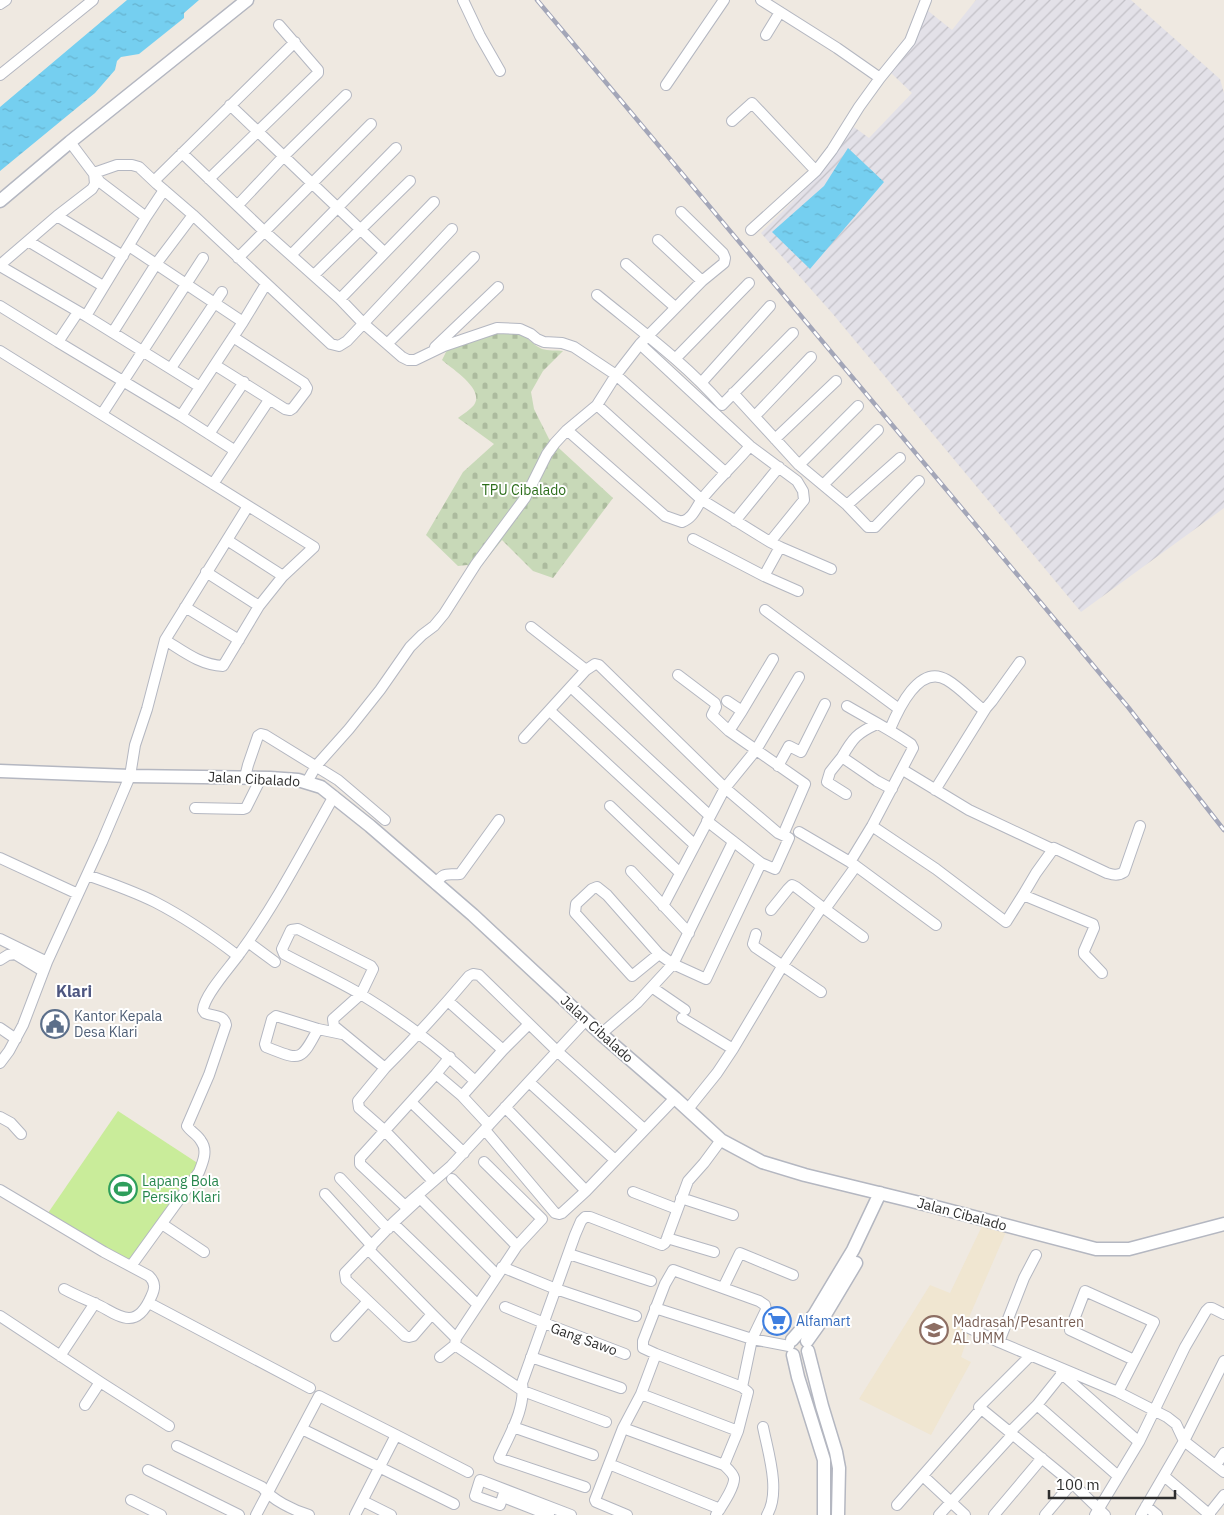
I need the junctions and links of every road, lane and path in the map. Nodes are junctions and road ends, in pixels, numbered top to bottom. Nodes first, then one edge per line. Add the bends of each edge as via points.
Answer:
1 (6, 0) edge
2 (93, 0) edge
3 (246, 0) edge
4 (464, 0) edge
5 (724, 0) edge
6 (761, 0) edge
7 (926, 0) edge
8 (0, 4) edge
9 (780, 12) junction
10 (280, 25) dead end
11 (766, 35) dead end
12 (295, 42) junction
13 (500, 71) dead end
14 (0, 75) edge
15 (880, 78) junction
16 (666, 84) dead end
17 (346, 95) dead end
18 (230, 106) junction
19 (732, 121) dead end
20 (371, 124) dead end
21 (258, 131) junction
22 (70, 142) junction
23 (396, 148) dead end
24 (182, 152) junction
25 (284, 156) junction
26 (816, 171) junction
27 (94, 173) junction
28 (209, 179) junction
29 (154, 181) junction
30 (410, 181) dead end
31 (311, 184) junction
32 (164, 190) junction
33 (0, 201) edge
34 (434, 202) dead end
35 (238, 205) junction
36 (337, 207) junction
37 (681, 212) dead end
38 (192, 215) junction
39 (57, 216) junction
40 (146, 217) junction
41 (452, 229) dead end
42 (361, 230) junction
43 (751, 230) dead end
44 (265, 232) junction
45 (658, 240) dead end
46 (28, 241) junction
47 (129, 246) junction
48 (384, 252) junction
49 (290, 255) junction
50 (123, 256) junction
51 (474, 257) dead end
52 (203, 258) dead end
53 (238, 258) junction
54 (156, 264) junction
55 (626, 264) dead end
56 (0, 266) edge
57 (314, 275) junction
58 (702, 281) junction
59 (749, 283) dead end
60 (186, 284) junction
61 (266, 284) junction
62 (103, 286) junction
63 (498, 287) dead end
64 (222, 292) dead end
65 (597, 295) dead end
66 (340, 299) junction
67 (214, 303) junction
68 (0, 306) edge
69 (770, 306) dead end
70 (675, 307) junction
71 (82, 314) junction
72 (243, 322) junction
73 (363, 323) junction
74 (113, 332) junction
75 (793, 333) dead end
76 (233, 337) junction
77 (643, 340) junction
78 (58, 342) junction
79 (387, 344) junction
80 (142, 350) junction
81 (0, 351) edge
82 (430, 351) junction
83 (811, 357) dead end
84 (676, 358) junction
85 (215, 365) junction
86 (170, 368) junction
87 (616, 375) junction
88 (122, 381) junction
89 (836, 381) dead end
90 (244, 382) junction
91 (702, 382) junction
92 (200, 387) junction
93 (733, 393) junction
94 (269, 400) junction
95 (722, 404) junction
96 (597, 405) junction
97 (858, 406) dead end
98 (102, 414) junction
99 (718, 414) junction
100 (181, 416) junction
101 (755, 416) junction
102 (567, 430) junction
103 (878, 430) dead end
104 (209, 434) junction
105 (775, 439) junction
106 (750, 446) junction
107 (234, 450) junction
108 (900, 458) dead end
109 (799, 465) junction
110 (779, 466) junction
111 (726, 473) junction
112 (919, 481) dead end
113 (213, 484) junction
114 (823, 485) junction
115 (702, 500) junction
116 (847, 505) junction
117 (248, 506) junction
118 (735, 521) junction
119 (227, 540) junction
120 (693, 540) dead end
121 (770, 542) junction
122 (780, 547) junction
123 (831, 570) dead end
124 (206, 572) junction
125 (282, 576) junction
126 (764, 576) junction
127 (798, 591) dead end
128 (259, 606) junction
129 (185, 607) junction
130 (765, 610) dead end
131 (531, 627) dead end
132 (164, 640) junction
133 (239, 640) junction
134 (773, 659) dead end
135 (1020, 662) dead end
136 (586, 670) junction
137 (678, 676) dead end
138 (799, 678) dead end
139 (571, 687) junction
140 (727, 701) dead end
141 (825, 704) dead end
142 (847, 706) dead end
143 (986, 708) junction
144 (899, 709) junction
145 (550, 711) junction
146 (742, 712) junction
147 (877, 724) junction
148 (890, 729) junction
149 (729, 731) junction
150 (524, 738) dead end
151 (756, 750) junction
152 (842, 757) junction
153 (778, 766) junction
154 (902, 770) junction
155 (0, 771) edge
156 (246, 771) junction
157 (311, 774) junction
158 (130, 776) junction
159 (261, 778) junction
160 (725, 788) junction
161 (892, 790) junction
162 (935, 790) junction
163 (846, 794) dead end
164 (334, 796) junction
165 (610, 806) dead end
166 (196, 808) dead end
167 (708, 818) junction
168 (385, 820) dead end
169 (499, 820) dead end
170 (872, 826) junction
171 (1140, 826) dead end
172 (799, 832) dead end
173 (783, 835) junction
174 (733, 842) junction
175 (695, 845) junction
176 (1052, 849) junction
177 (0, 858) edge
178 (761, 863) junction
179 (853, 864) junction
180 (631, 871) dead end
181 (680, 874) junction
182 (87, 875) junction
183 (439, 880) junction
184 (78, 894) junction
185 (1023, 895) junction
186 (664, 906) junction
187 (823, 908) junction
188 (771, 910) dead end
189 (936, 925) dead end
190 (689, 933) junction
191 (756, 934) dead end
192 (863, 937) dead end
193 (0, 939) edge
194 (248, 942) junction
195 (659, 954) junction
196 (238, 956) junction
197 (0, 960) edge
198 (275, 962) dead end
199 (673, 964) junction
200 (782, 965) junction
201 (45, 967) junction
202 (1102, 972) dead end
203 (652, 988) junction
204 (821, 992) dead end
205 (361, 994) junction
206 (448, 1001) junction
207 (586, 1020) junction
208 (529, 1024) junction
209 (0, 1028) edge
210 (318, 1029) junction
211 (419, 1032) junction
212 (344, 1034) junction
213 (601, 1034) junction
214 (16, 1040) junction
215 (733, 1049) junction
216 (503, 1050) junction
217 (558, 1052) junction
218 (450, 1057) junction
219 (0, 1063) edge
220 (385, 1068) junction
221 (436, 1074) junction
222 (475, 1081) junction
223 (529, 1082) junction
224 (462, 1096) junction
225 (675, 1098) junction
226 (411, 1102) junction
227 (692, 1104) junction
228 (505, 1108) junction
229 (0, 1116) edge
230 (487, 1128) junction
231 (644, 1129) junction
232 (384, 1130) junction
233 (20, 1134) dead end
234 (721, 1140) junction
235 (464, 1153) junction
236 (615, 1160) junction
237 (484, 1162) dead end
238 (340, 1178) dead end
239 (452, 1179) dead end
240 (433, 1181) junction
241 (0, 1190) edge
242 (586, 1191) junction
243 (633, 1192) dead end
244 (326, 1194) dead end
245 (883, 1194) junction
246 (681, 1198) junction
247 (677, 1209) junction
248 (733, 1215) dead end
249 (162, 1224) junction
250 (1224, 1224) edge
251 (390, 1226) junction
252 (667, 1238) junction
253 (517, 1246) junction
254 (370, 1247) junction
255 (204, 1252) dead end
256 (714, 1252) dead end
257 (569, 1254) junction
258 (1036, 1255) dead end
259 (130, 1266) junction
260 (499, 1271) junction
261 (793, 1274) dead end
262 (651, 1282) dead end
263 (723, 1288) junction
264 (64, 1289) dead end
265 (556, 1289) junction
266 (368, 1301) junction
267 (95, 1303) junction
268 (148, 1303) junction
269 (478, 1305) junction
270 (505, 1307) dead end
271 (656, 1308) junction
272 (432, 1314) junction
273 (1224, 1314) edge
274 (0, 1316) edge
275 (636, 1316) dead end
276 (544, 1324) junction
277 (967, 1327) dead end
278 (336, 1336) dead end
279 (752, 1339) junction
280 (456, 1341) junction
281 (999, 1342) junction
282 (807, 1346) junction
283 (791, 1347) junction
284 (625, 1354) dead end
285 (656, 1354) junction
286 (60, 1356) junction
287 (1030, 1356) junction
288 (531, 1357) junction
289 (440, 1358) dead end
290 (1134, 1360) junction
291 (1224, 1362) edge
292 (1064, 1371) junction
293 (100, 1382) junction
294 (742, 1387) junction
295 (310, 1388) dead end
296 (621, 1388) dead end
297 (523, 1391) junction
298 (1118, 1392) junction
299 (641, 1394) junction
300 (85, 1405) dead end
301 (1037, 1405) junction
302 (981, 1409) junction
303 (1154, 1409) junction
304 (606, 1422) dead end
305 (169, 1426) dead end
306 (513, 1426) junction
307 (764, 1426) dead end
308 (623, 1428) junction
309 (302, 1429) junction
310 (738, 1431) junction
311 (1012, 1433) junction
312 (396, 1435) junction
313 (1184, 1441) junction
314 (1139, 1442) junction
315 (177, 1446) dead end
316 (1224, 1453) edge
317 (593, 1455) dead end
318 (1042, 1458) junction
319 (609, 1464) junction
320 (724, 1465) junction
321 (1216, 1465) junction
322 (380, 1467) junction
323 (148, 1470) dead end
324 (468, 1472) dead end
325 (1224, 1472) edge
326 (923, 1476) junction
327 (1118, 1476) junction
328 (1164, 1476) junction
329 (1072, 1483) junction
330 (585, 1488) dead end
331 (267, 1494) junction
332 (1224, 1495) edge
333 (131, 1500) dead end
334 (363, 1501) junction
335 (951, 1502) junction
336 (454, 1504) dead end
337 (897, 1505) dead end
338 (1144, 1511) edge
339 (718, 1512) edge
340 (770, 1512) edge
341 (558, 1513) edge
342 (1099, 1513) edge
343 (303, 1514) edge
344 (161, 1515) edge
345 (239, 1515) edge
346 (256, 1515) edge
347 (355, 1515) edge
348 (391, 1515) edge
349 (549, 1515) edge
350 (571, 1515) edge
351 (627, 1515) edge
352 (824, 1515) edge
353 (838, 1515) edge
354 (939, 1515) edge
355 (966, 1515) edge
356 (994, 1515) edge
357 (1044, 1515) edge
358 (1157, 1515) edge
359 (1209, 1515) edge

1 - 8 street
2 - 14 street
3 - 22 street
4 - 13 street
5 - 16 street
6 - 9 street
7 - 15 street via 910,41
9 - 11 street
9 - 15 street
10 - 12 street
12 - 18 street
12 - 21 street via 318,73
15 - 26 street
17 - 25 street
18 - 21 street
18 - 24 street
19 - 26 street via 752,103
20 - 31 street
21 - 25 street
21 - 28 street
22 - 27 street
22 - 33 street
23 - 36 street
24 - 28 street
24 - 29 street
25 - 31 street
25 - 35 street
26 - 43 street
27 - 29 street via 116,165 132,165
27 - 39 street via 92,189
27 - 40 street
28 - 35 street
29 - 32 street
30 - 42 street
31 - 36 street
31 - 44 street
32 - 38 street
32 - 40 street
34 - 48 street
35 - 44 street
36 - 42 street
36 - 49 street
37 - 58 street via 725,258 724,263
38 - 53 street
38 - 54 street
39 - 46 street
39 - 50 street
40 - 47 street
41 - 73 street
42 - 48 street
42 - 57 street
44 - 49 street
44 - 53 street
45 - 58 street
46 - 56 street
46 - 62 street
47 - 50 street
47 - 54 street
48 - 66 street
49 - 57 street
50 - 62 street
51 - 79 street
52 - 60 street
53 - 61 street
54 - 60 street
54 - 74 street
55 - 70 street
56 - 71 street
57 - 66 street
58 - 70 street
59 - 84 street
60 - 67 street
60 - 80 street
61 - 72 street
61 - 73 street via 335,346 347,341
62 - 71 street
63 - 82 street
64 - 67 street
65 - 77 street
66 - 73 street
67 - 72 street
67 - 86 street
68 - 78 street
69 - 91 street
70 - 77 street
71 - 74 street
71 - 78 street
72 - 76 street
73 - 79 street
74 - 80 street
75 - 93 street
76 - 85 street
76 - 94 street via 306,385 306,391 290,410
77 - 84 street
77 - 87 street
77 - 99 street
78 - 88 street
79 - 82 street via 408,360 415,360
80 - 86 street
80 - 88 street
81 - 98 street
82 - 87 street via 497,328 520,329 544,342 574,347
83 - 101 street
84 - 91 street
85 - 90 street
85 - 92 street
86 - 92 street
87 - 96 street
87 - 111 street
88 - 98 street
88 - 100 street
89 - 105 street
90 - 94 street
90 - 104 street
91 - 95 street
92 - 100 street
93 - 95 street
93 - 101 street
94 - 107 street
95 - 99 street
96 - 102 street
96 - 115 street
97 - 109 street
98 - 113 street
99 - 106 street
100 - 104 street
101 - 105 street
102 - 115 street via 665,516 682,522 693,514
102 - 157 street via 547,454 525,498 444,614 410,647 366,708
103 - 114 street
104 - 107 street
105 - 109 street
106 - 110 street
106 - 111 street
107 - 113 street
108 - 116 street
109 - 114 street
110 - 118 street
110 - 121 street via 797,481 804,491 804,500
111 - 115 street
112 - 116 street via 875,527 868,527
113 - 117 street
114 - 116 street
115 - 118 street
117 - 119 street
117 - 125 street via 314,546
118 - 121 street
119 - 124 street
119 - 125 street
120 - 126 street
121 - 122 street
122 - 123 street
122 - 126 street
124 - 128 street
124 - 129 street
125 - 128 street
126 - 127 street
128 - 133 street
129 - 132 street
129 - 133 street
130 - 144 street
131 - 136 street
132 - 133 street via 194,658 223,666
132 - 158 street
134 - 146 street
135 - 143 street
136 - 139 street
136 - 160 street via 599,665
137 - 149 street via 715,703 712,715
138 - 151 street
139 - 145 street
139 - 167 street
140 - 146 street
141 - 153 street via 801,752 789,746
142 - 147 street
143 - 144 street via 981,708 947,679 937,677 926,678 911,690
143 - 162 street
144 - 148 street
145 - 150 street
145 - 175 street
146 - 149 street
147 - 148 street
147 - 152 street via 862,730
148 - 154 street via 913,745
149 - 151 street
151 - 153 street
151 - 160 street
152 - 161 street
152 - 163 street via 830,772 827,782
153 - 173 street via 805,784
154 - 161 street
154 - 162 street
155 - 158 street, Jalan Cibalado
156 - 157 street via 261,734
156 - 158 street, Jalan Cibalado
156 - 159 street, Jalan Cibalado
157 - 159 street, Jalan Cibalado via 288,779
157 - 164 street, Jalan Cibalado
157 - 168 street via 338,780
158 - 182 street
159 - 166 street via 246,808
160 - 167 street
160 - 173 street
161 - 170 street
162 - 176 street via 969,810
164 - 183 street, Jalan Cibalado
164 - 194 street
165 - 181 street
167 - 174 street
167 - 175 street
169 - 183 street via 460,874 450,873
170 - 179 street
170 - 185 street via 1006,922
171 - 176 street via 1124,872 1120,875 1107,873 1056,848
172 - 179 street
173 - 178 street via 789,838 775,869
174 - 178 street
174 - 190 street
175 - 181 street
176 - 185 street
177 - 184 street
178 - 199 street via 706,979
179 - 187 street
179 - 189 street
180 - 186 street
181 - 186 street
182 - 184 street
182 - 196 street via 167,908
183 - 207 street, Jalan Cibalado
184 - 201 street
185 - 202 street via 1093,924 1084,954
186 - 190 street
187 - 188 street via 792,886
187 - 192 street
187 - 200 street
190 - 199 street
191 - 200 street via 755,947
193 - 201 street
194 - 196 street
194 - 198 street
195 - 195 street via 632,976 575,913 576,904 597,887
195 - 199 street
196 - 249 street via 203,1007 205,1013 222,1017 226,1025 187,1126 202,1141 204,1161
197 - 201 street via 15,954
199 - 203 street
200 - 204 street
200 - 215 street
201 - 214 street
203 - 213 street
203 - 215 street
205 - 205 street via 372,973 371,966 298,929 291,930 282,949 284,954
205 - 211 street
205 - 212 street via 333,1019 334,1026
206 - 208 street via 469,976 479,975
206 - 211 street
206 - 216 street
207 - 213 street, Jalan Cibalado
207 - 217 street
208 - 216 street
208 - 217 street
209 - 214 street
210 - 210 street via 304,1052 297,1057 265,1044 273,1016
210 - 212 street
211 - 218 street
211 - 220 street
212 - 220 street
213 - 225 street, Jalan Cibalado
214 - 219 street
215 - 227 street
216 - 222 street
217 - 223 street
217 - 231 street
218 - 221 street
218 - 222 street
220 - 232 street via 358,1101 359,1108
221 - 224 street
221 - 226 street
222 - 224 street
223 - 228 street
223 - 236 street
224 - 230 street
225 - 227 street, Jalan Cibalado
225 - 231 street
226 - 232 street
226 - 235 street
227 - 234 street, Jalan Cibalado
228 - 230 street
228 - 242 street
229 - 233 street
230 - 235 street
230 - 242 street via 555,1213 562,1213
231 - 236 street
232 - 240 street
232 - 240 street via 360,1158 360,1164 405,1206
234 - 245 street, Jalan Cibalado via 749,1156 782,1168
234 - 246 street via 688,1181
235 - 240 street
236 - 242 street
237 - 253 street via 542,1219
238 - 251 street
239 - 253 street
241 - 259 street
243 - 247 street
244 - 254 street
245 - 250 street, Jalan Cibalado via 1096,1249 1128,1249
245 - 282 street via 861,1253
245 - 283 street via 844,1266
246 - 247 street
246 - 248 street
247 - 252 street
249 - 255 street
249 - 259 street
251 - 254 street
251 - 260 street via 420,1198
251 - 269 street
252 - 256 street
252 - 257 street via 662,1245 585,1217
253 - 260 street
254 - 266 street via 344,1277
254 - 272 street
257 - 262 street
257 - 265 street
258 - 281 street
259 - 268 street via 152,1279 154,1289
260 - 265 street
260 - 269 street
261 - 263 street via 740,1253
263 - 271 street via 673,1270
263 - 279 street via 764,1305 766,1310
264 - 267 street
265 - 275 street
265 - 276 street
266 - 272 street via 409,1337
266 - 278 street
267 - 268 street via 128,1318 138,1315
267 - 286 street
268 - 295 street
269 - 280 street
270 - 276 street, Gang Sawo
271 - 279 street
271 - 285 street via 642,1344 643,1348
272 - 280 street
273 - 303 street via 1212,1308 1206,1311
274 - 286 street
276 - 284 street, Gang Sawo
276 - 288 street
277 - 281 street
279 - 283 street
279 - 294 street
280 - 289 street
280 - 297 street
281 - 287 street
282 - 283 street via 803,1356 796,1356
282 - 353 street via 839,1468
283 - 352 street via 824,1460
285 - 294 street
285 - 299 street
286 - 293 street
287 - 292 street
287 - 302 street via 979,1407
288 - 296 street
288 - 297 street via 522,1383
290 - 290 street via 1154,1322 1085,1291 1070,1330
290 - 298 street
291 - 313 street
292 - 298 street
292 - 301 street
292 - 314 street
293 - 300 street
293 - 305 street
294 - 310 street via 748,1392
297 - 304 street
297 - 306 street
298 - 303 street
299 - 308 street
299 - 310 street
301 - 311 street
301 - 327 street
302 - 311 street
302 - 326 street
303 - 313 street via 1176,1424
303 - 314 street
306 - 317 street
306 - 330 street via 499,1458
307 - 340 street via 771,1461 773,1495
308 - 319 street
308 - 320 street
309 - 312 street via 318,1396
309 - 322 street
309 - 331 street
310 - 320 street
311 - 318 street
311 - 335 street
312 - 322 street
312 - 324 street
313 - 321 street
313 - 328 street
314 - 327 street
315 - 331 street via 262,1487
316 - 321 street
318 - 329 street
318 - 356 street
319 - 339 street
319 - 351 street via 595,1500
320 - 339 street via 734,1479
321 - 325 street
322 - 334 street
322 - 336 street
323 - 345 street
326 - 335 street
326 - 337 street
327 - 342 street
328 - 338 street
328 - 359 street
329 - 342 street
329 - 357 street
331 - 343 street
331 - 346 street
332 - 359 street
333 - 344 street
334 - 347 street
334 - 348 street
335 - 354 street
335 - 355 street
338 - 358 street
341 - 349 street via 504,1494
341 - 350 street

